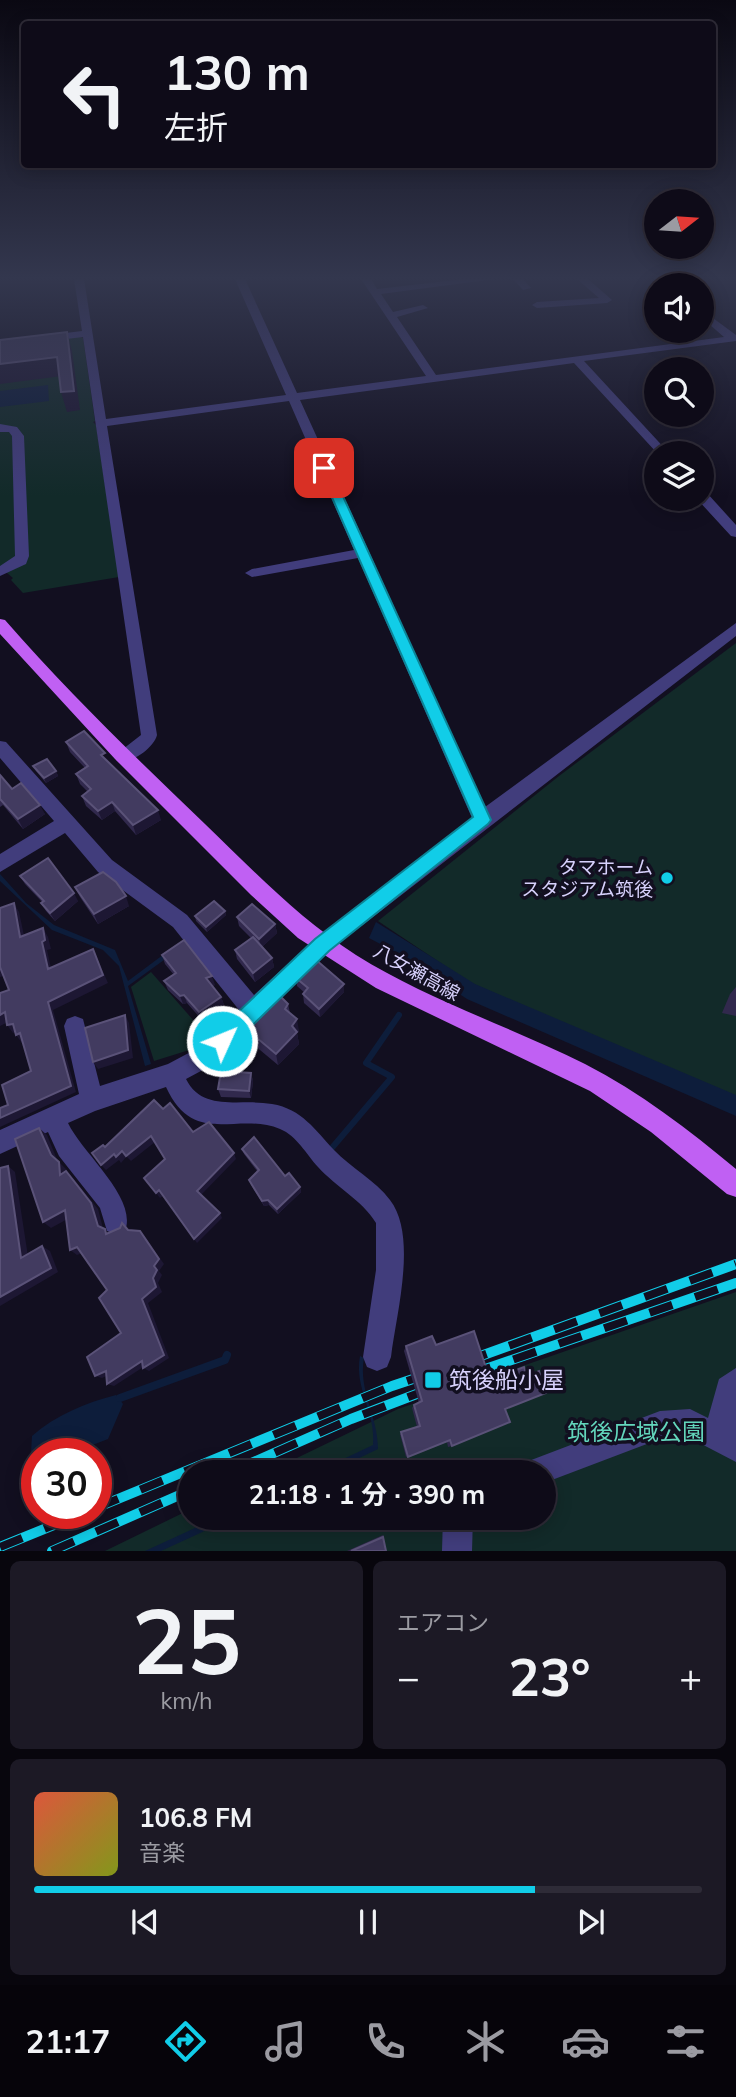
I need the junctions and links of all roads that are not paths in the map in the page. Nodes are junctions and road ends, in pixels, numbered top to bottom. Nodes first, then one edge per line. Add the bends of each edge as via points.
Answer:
1 (89, 351) edge
2 (273, 351) edge
3 (415, 351) edge
4 (628, 351) edge
5 (575, 358) junction
6 (432, 377) junction
7 (293, 397) junction
8 (100, 423) junction
9 (0, 428) edge
10 (652, 441) edge
11 (714, 509) edge
12 (736, 533) edge
13 (363, 554) junction
14 (0, 572) edge
15 (252, 573) dead end
16 (1, 625) edge
17 (736, 628) edge
18 (0, 747) edge
19 (123, 756) junction
20 (482, 820) junction
21 (66, 823) junction
22 (0, 864) edge
23 (322, 945) junction
24 (253, 1010) junction
25 (75, 1027) dead end
26 (172, 1074) junction
27 (92, 1100) junction
28 (53, 1118) junction
29 (0, 1142) edge
30 (736, 1185) edge
31 (116, 1222) dead end
32 (377, 1357) dead end
33 (736, 1382) edge
34 (731, 1437) edge
35 (556, 1464) edge
36 (457, 1530) edge
37 (457, 1551) edge

1 - 8 street
2 - 7 street
3 - 6 street
4 - 5 street
5 - 6 street
5 - 10 street
6 - 7 street
7 - 8 street
7 - 13 street
8 - 19 street via 149,735
9 - 14 street via 13,429 18,436 22,556
11 - 12 street
13 - 15 street
13 - 20 street
16 - 19 main road, 八女瀬高線
17 - 20 street
18 - 21 street
19 - 23 main road, 八女瀬高線 via 287,917
20 - 23 street
21 - 22 street
21 - 24 street via 105,866 180,921
23 - 24 street
23 - 30 main road, 八女瀬高線 via 403,992 578,1073 690,1146
24 - 26 street via 206,1056
25 - 27 street
26 - 27 street
26 - 32 street via 177,1090 193,1106 211,1113 290,1121 380,1207 389,1223 392,1244
27 - 28 street
28 - 29 street
28 - 31 street via 67,1148 111,1202
33 - 34 street via 729,1389
34 - 35 street via 690,1423 660,1425
36 - 37 street

